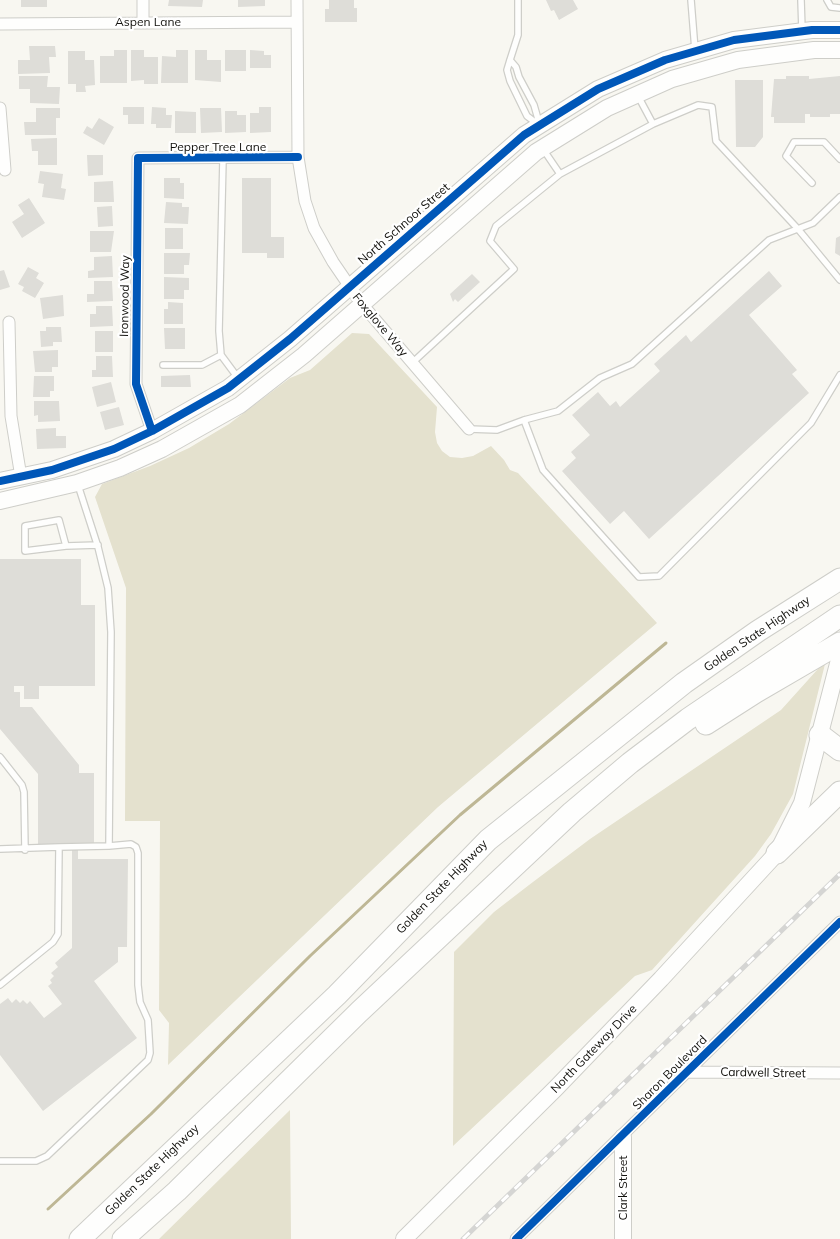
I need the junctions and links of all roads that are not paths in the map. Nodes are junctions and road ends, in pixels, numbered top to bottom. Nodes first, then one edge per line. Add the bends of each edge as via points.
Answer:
1 (143, 0) edge
2 (297, 0) edge
3 (518, 0) edge
4 (691, 0) edge
5 (801, 0) edge
6 (827, 0) edge
7 (840, 8) edge
8 (143, 22) junction
9 (297, 22) junction
10 (0, 24) edge
11 (840, 30) edge
12 (801, 31) junction
13 (840, 50) edge
14 (695, 51) junction
15 (510, 60) junction
16 (738, 60) junction
17 (637, 94) junction
18 (0, 108) edge
19 (653, 124) junction
20 (540, 126) junction
21 (542, 148) junction
22 (138, 158) joint
23 (298, 158) junction
24 (223, 159) junction
25 (840, 159) edge
26 (5, 170) dead end
27 (560, 174) junction
28 (812, 183) dead end
29 (496, 187) junction
30 (840, 197) edge
31 (798, 229) junction
32 (840, 280) edge
33 (349, 287) junction
34 (361, 303) junction
35 (9, 322) dead end
36 (221, 355) junction
37 (412, 363) junction
38 (163, 365) dead end
39 (840, 375) edge
40 (239, 379) junction
41 (524, 420) junction
42 (469, 429) joint
43 (152, 431) junction
44 (21, 477) junction
45 (0, 481) edge
46 (77, 483) junction
47 (0, 501) edge
48 (98, 545) junction
49 (66, 546) junction
50 (837, 581) edge
51 (840, 616) edge
52 (840, 643) edge
53 (840, 656) edge
54 (820, 735) junction
55 (840, 750) edge
56 (0, 757) edge
57 (840, 792) edge
58 (572, 812) junction
59 (109, 846) junction
60 (59, 848) junction
61 (0, 849) edge
62 (25, 850) junction
63 (777, 853) junction
64 (840, 922) edge
65 (0, 985) edge
66 (686, 1072) junction
67 (840, 1073) edge
68 (623, 1137) junction
69 (0, 1161) edge
70 (80, 1239) edge
71 (123, 1239) edge
72 (404, 1239) edge
73 (516, 1239) edge
74 (623, 1239) edge

1 - 8 street
2 - 9 street, Foxglove Way
3 - 15 lane via 518,35
4 - 14 lane
5 - 12 lane
6 - 7 lane via 831,7
8 - 9 street, Aspen Lane
8 - 10 street, Aspen Lane
9 - 23 street, Foxglove Way
11 - 12 street, North Schnoor Street
12 - 14 street, North Schnoor Street via 734,40
12 - 16 street via 785,44 749,49
13 - 16 street via 814,50
14 - 20 street, North Schnoor Street via 665,60 598,89
15 - 20 lane via 534,105
15 - 20 lane via 507,70 510,81 527,116
16 - 17 street via 672,79
17 - 19 lane
17 - 21 street via 607,108
18 - 26 street
19 - 27 lane
19 - 31 lane via 698,104 712,107 716,141
20 - 29 street via 533,140 500,167
20 - 33 street, North Schnoor Street via 524,135
21 - 27 lane
21 - 29 street
22 - 24 street, Pepper Tree Lane
22 - 43 street, Ironwood Way via 136,384
23 - 24 street, Pepper Tree Lane
23 - 33 street, Foxglove Way via 305,201 314,228
24 - 36 lane
25 - 28 lane via 824,142 794,142 786,156
27 - 37 lane via 496,226 490,241 514,269
29 - 34 street
30 - 31 lane via 813,223
31 - 32 lane
31 - 41 lane via 769,240 632,364 600,378 558,411
33 - 34 street, Foxglove Way
33 - 40 street, North Schnoor Street
34 - 37 street, Foxglove Way
34 - 46 street via 304,355 240,405 162,449
35 - 44 street via 11,416
36 - 38 lane via 202,365
36 - 40 lane
37 - 42 street, Foxglove Way
39 - 41 lane via 811,422 659,576 639,577 543,470
40 - 43 street, North Schnoor Street
41 - 42 lane via 497,430
43 - 44 street, North Schnoor Street via 82,460
44 - 45 street, North Schnoor Street
46 - 47 street
46 - 48 lane
48 - 49 lane
48 - 59 lane via 108,588 111,632
49 - 49 lane via 59,520 25,526 25,551
50 - 70 highway, Golden State Highway via 684,683 488,840 337,995
51 - 58 highway via 688,719
52 - 58 highway via 756,692
53 - 54 street, North Gateway Drive
54 - 55 highway
54 - 63 street, North Gateway Drive via 802,803
56 - 62 lane via 24,792
57 - 63 highway
58 - 71 highway
59 - 60 lane
59 - 69 lane via 131,844 138,853 138,985 140,1002 148,1020 148,1060 47,1156 36,1161
60 - 62 lane
60 - 65 lane via 58,934 53,942
61 - 62 lane
63 - 72 street, North Gateway Drive via 661,980
64 - 66 street, Sharon Boulevard
66 - 67 street, Cardwell Street
66 - 68 street, Sharon Boulevard
68 - 73 street, Sharon Boulevard
68 - 74 street, Clark Street

